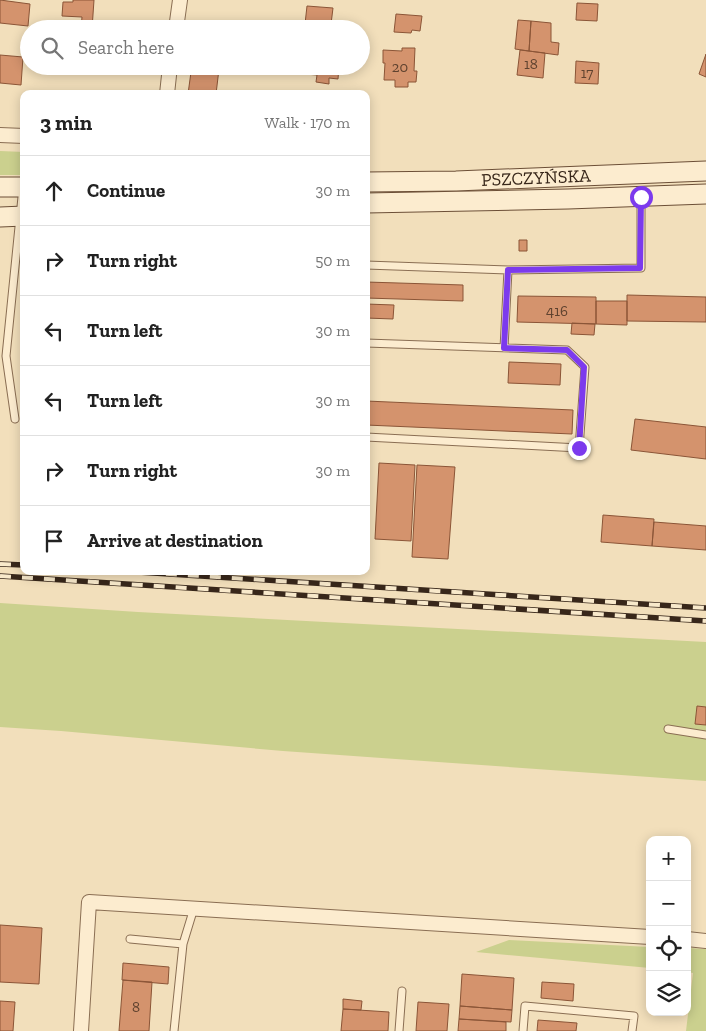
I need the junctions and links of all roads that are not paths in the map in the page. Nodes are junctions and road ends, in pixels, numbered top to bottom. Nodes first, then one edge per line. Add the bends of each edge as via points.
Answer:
1 (180, 0) edge
2 (177, 20) edge
3 (169, 75) edge
4 (167, 90) edge
5 (0, 135) edge
6 (20, 136) edge
7 (706, 171) edge
8 (370, 182) edge
9 (20, 186) edge
10 (0, 187) edge
11 (706, 194) edge
12 (641, 197) junction
13 (370, 203) edge
14 (20, 216) edge
15 (0, 217) edge
16 (20, 234) edge
17 (370, 265) edge
18 (508, 270) junction
19 (370, 343) edge
20 (504, 348) junction
21 (15, 419) dead end
22 (370, 436) edge
23 (668, 729) dead end
24 (706, 736) edge
25 (194, 908) junction
26 (646, 937) edge
27 (130, 939) dead end
28 (691, 940) edge
29 (706, 941) edge
30 (183, 944) junction
31 (402, 991) dead end
32 (81, 1031) edge
33 (174, 1031) edge
34 (399, 1031) edge
35 (522, 1031) edge
36 (632, 1031) edge

1 - 2 street
3 - 4 street
5 - 6 street
7 - 8 main road, PSZCZYŃSKA
9 - 10 main road
11 - 12 main road, PSZCZYŃSKA
12 - 13 main road, PSZCZYŃSKA
12 - 18 lane via 640,268
14 - 15 main road
16 - 21 lane via 6,356
17 - 18 lane
18 - 20 lane
19 - 20 lane
20 - 22 lane via 567,350 584,367 579,448
23 - 24 lane
25 - 26 street
25 - 30 lane
25 - 32 street via 89,902
27 - 30 lane
28 - 29 street
30 - 33 lane
31 - 34 lane
35 - 36 lane via 524,1006 634,1016

